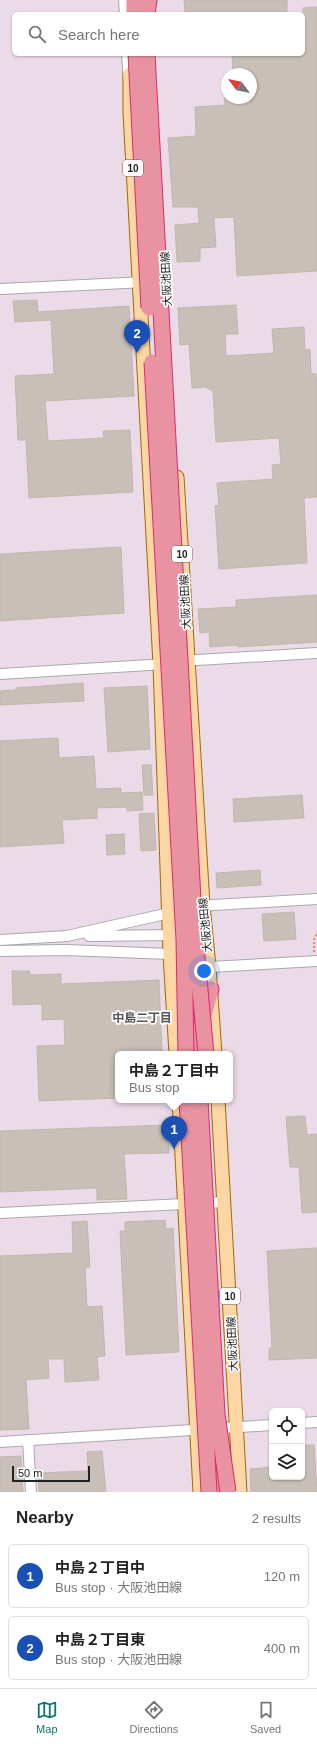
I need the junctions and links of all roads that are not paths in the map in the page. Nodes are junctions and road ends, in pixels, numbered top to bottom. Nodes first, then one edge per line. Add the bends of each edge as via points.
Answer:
1 (124, 0) edge
2 (128, 0) edge
3 (134, 0) edge
4 (150, 0) edge
5 (125, 12) edge
6 (129, 12) edge
7 (134, 12) edge
8 (147, 12) edge
9 (150, 12) edge
10 (127, 56) edge
11 (130, 56) edge
12 (136, 56) edge
13 (147, 56) edge
14 (153, 56) edge
15 (130, 112) junction
16 (166, 281) junction
17 (140, 282) junction
18 (0, 289) edge
19 (317, 653) edge
20 (188, 659) junction
21 (160, 665) junction
22 (0, 674) edge
23 (317, 899) edge
24 (203, 905) junction
25 (169, 913) junction
26 (170, 934) junction
27 (67, 936) junction
28 (0, 940) edge
29 (0, 951) edge
30 (170, 954) junction
31 (316, 961) edge
32 (209, 967) junction
33 (211, 990) junction
34 (176, 1051) edge
35 (186, 1051) edge
36 (198, 1051) edge
37 (206, 1051) edge
38 (215, 1051) edge
39 (179, 1103) edge
40 (187, 1103) edge
41 (200, 1103) edge
42 (210, 1103) edge
43 (218, 1103) edge
44 (225, 1202) junction
45 (185, 1204) junction
46 (0, 1213) edge
47 (317, 1422) edge
48 (305, 1423) edge
49 (269, 1425) edge
50 (237, 1427) junction
51 (216, 1428) junction
52 (197, 1430) junction
53 (28, 1440) junction
54 (0, 1442) edge
55 (31, 1492) edge
56 (200, 1492) edge
57 (209, 1492) edge
58 (219, 1492) edge
59 (230, 1492) edge
60 (240, 1492) edge

1 - 5 street
2 - 6 main road
3 - 7 highway
4 - 8 highway
4 - 9 main road
10 - 15 street
11 - 15 main road, 10
12 - 35 highway, bridge via 184,939
13 - 37 highway, bridge via 195,936
14 - 16 main road, 大阪池田線 / 10
15 - 17 main road, 10
16 - 17 street
16 - 20 main road, 大阪池田線 / 10
17 - 18 street
17 - 21 main road, 10
19 - 20 street
20 - 21 street
20 - 24 main road, 大阪池田線 / 10
21 - 22 street
21 - 25 main road, 10
23 - 24 street
24 - 25 street
24 - 32 main road, 大阪池田線 / 10
25 - 26 main road, 10
25 - 27 street
26 - 27 street
26 - 30 main road, 10
26 - 32 street via 194,944 203,953
27 - 28 street
29 - 30 street via 66,950
30 - 32 street
30 - 34 main road, 10
31 - 32 street
32 - 33 main road, 大阪池田線 / 10
33 - 36 highway via 199,1034
33 - 38 main road, 大阪池田線 / 10
39 - 45 main road
40 - 57 highway, bridge
41 - 59 highway, bridge via 217,1414
42 - 59 highway
43 - 44 main road, 大阪池田線 / 10
44 - 45 street
44 - 50 main road, 大阪池田線 / 10
45 - 46 street
45 - 52 main road
47 - 48 street
49 - 50 street
50 - 51 street
50 - 60 main road, 大阪池田線 / 10
51 - 52 street
51 - 58 highway
52 - 53 street
52 - 56 main road
53 - 54 street
53 - 55 street

